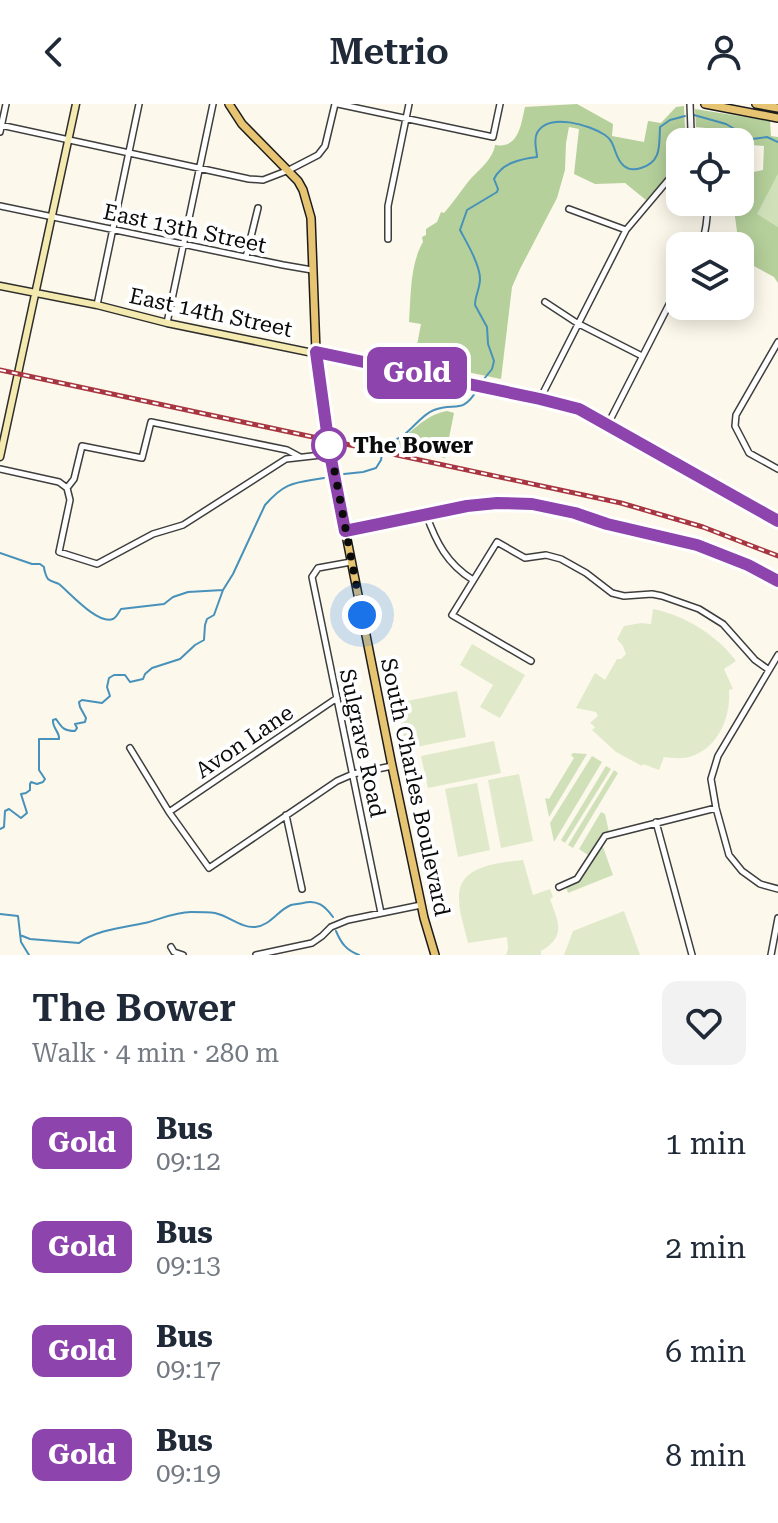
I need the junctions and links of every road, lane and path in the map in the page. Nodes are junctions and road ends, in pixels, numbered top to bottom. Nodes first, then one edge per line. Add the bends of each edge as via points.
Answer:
1 (6, 104) edge
2 (76, 104) edge
3 (139, 104) edge
4 (213, 104) edge
5 (229, 104) edge
6 (337, 104) edge
7 (409, 104) edge
8 (500, 104) edge
9 (690, 104) edge
10 (705, 104) edge
11 (762, 105) edge
12 (778, 108) edge
13 (764, 115) junction
14 (406, 118) junction
15 (778, 118) edge
16 (0, 128) edge
17 (691, 128) edge
18 (68, 140) junction
19 (129, 152) junction
20 (201, 168) junction
21 (289, 170) junction
22 (666, 183) edge
23 (0, 206) edge
24 (258, 208) dead end
25 (569, 209) dead end
26 (52, 216) junction
27 (113, 229) junction
28 (626, 230) junction
29 (388, 239) dead end
30 (184, 244) junction
31 (246, 257) junction
32 (312, 270) junction
33 (0, 286) edge
34 (35, 293) junction
35 (545, 302) dead end
36 (97, 305) junction
37 (666, 310) edge
38 (167, 323) junction
39 (577, 323) junction
40 (778, 342) edge
41 (316, 352) junction
42 (642, 356) junction
43 (540, 399) junction
44 (608, 424) junction
45 (282, 449) junction
46 (330, 454) junction
47 (0, 457) edge
48 (300, 457) junction
49 (286, 459) junction
50 (0, 469) edge
51 (778, 469) edge
52 (67, 488) junction
53 (426, 514) junction
54 (778, 521) edge
55 (345, 531) junction
56 (351, 562) junction
57 (473, 580) junction
58 (778, 581) edge
59 (778, 655) edge
60 (531, 661) dead end
61 (769, 670) junction
62 (337, 698) junction
63 (130, 748) dead end
64 (392, 766) junction
65 (353, 774) junction
66 (716, 808) junction
67 (169, 812) junction
68 (286, 815) junction
69 (656, 822) junction
70 (559, 887) dead end
71 (302, 889) dead end
72 (778, 889) edge
73 (421, 905) junction
74 (381, 913) junction
75 (778, 918) edge
76 (171, 947) dead end
77 (183, 955) edge
78 (256, 955) edge
79 (435, 955) edge
80 (692, 955) edge
81 (771, 955) edge

1 - 16 street
2 - 18 street
3 - 19 street
4 - 20 street
5 - 21 main road, South Charles Boulevard
6 - 14 street
6 - 21 street via 325,146
7 - 14 street
8 - 14 street via 493,137
9 - 17 street
10 - 13 main road
11 - 12 main road
11 - 13 street
13 - 15 main road
14 - 29 street via 388,206
16 - 18 street
18 - 19 street
18 - 26 street
19 - 20 street
19 - 27 street
20 - 21 street via 263,180
20 - 30 street
21 - 32 main road, South Charles Boulevard via 303,190 311,218
22 - 28 street
23 - 26 street, East 13th Street
24 - 31 street
25 - 28 street
26 - 27 street, East 13th Street
26 - 34 street
27 - 30 street, East 13th Street
27 - 36 street
28 - 39 street
30 - 31 street, East 13th Street
30 - 38 street
31 - 32 street, East 13th Street
32 - 41 main road, South Charles Boulevard
33 - 34 street, East 14th Street
34 - 36 street, East 14th Street
34 - 47 street
35 - 39 street
36 - 38 street, East 14th Street
37 - 42 street
38 - 41 street, East 14th Street
39 - 42 street
39 - 43 street
40 - 51 street via 736,415 735,426 749,453
41 - 43 street, East 14th Street
41 - 46 main road, South Charles Boulevard
42 - 44 street
43 - 44 street, East 14th Street via 579,409
44 - 54 street, East 14th Street
45 - 48 street
45 - 49 street
45 - 52 street via 151,422 142,458 82,446
46 - 48 street
46 - 55 main road, South Charles Boulevard
48 - 49 street
49 - 52 street via 183,525 153,534 97,564 59,552 70,500
50 - 52 street
53 - 55 street
53 - 57 street via 445,556
53 - 58 street via 486,504 540,506 697,545
55 - 56 main road, South Charles Boulevard
56 - 62 street, Sulgrave Road via 318,568 312,577
56 - 64 main road, South Charles Boulevard
57 - 60 street via 452,615
57 - 61 street via 497,542 525,558 552,556 612,593 657,595 699,609 723,624
59 - 61 street
61 - 66 street via 716,760 711,786
62 - 65 street, Sulgrave Road
62 - 67 street, Avon Lane
63 - 67 street
64 - 65 street
64 - 73 main road, South Charles Boulevard
65 - 68 street
65 - 74 street, Sulgrave Road
66 - 69 street
66 - 72 street via 729,855 760,884
67 - 68 street via 209,868
68 - 71 street
69 - 70 street via 605,836 577,879
69 - 80 street
73 - 74 street
73 - 79 main road, South Charles Boulevard
74 - 78 street via 336,924 312,943
75 - 81 street
76 - 77 street

